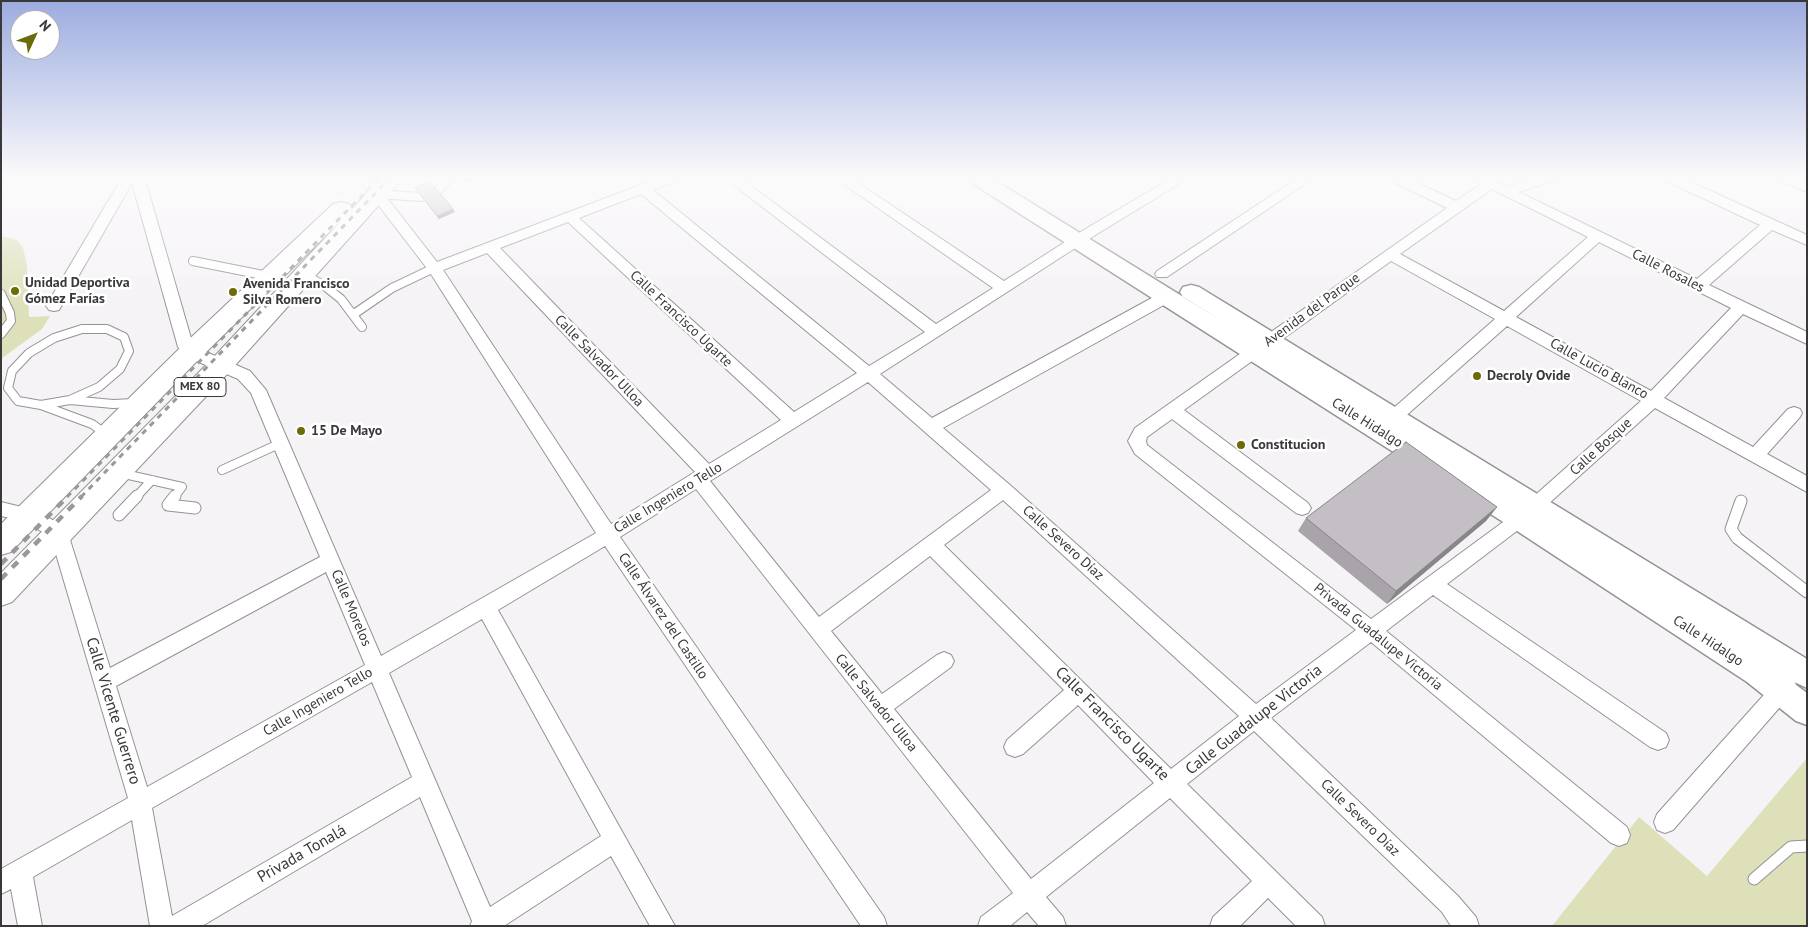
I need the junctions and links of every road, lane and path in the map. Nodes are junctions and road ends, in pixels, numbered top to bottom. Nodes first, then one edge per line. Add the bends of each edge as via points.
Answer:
1 (105, 219) edge
2 (149, 219) edge
3 (331, 219) edge
4 (344, 219) edge
5 (398, 219) edge
6 (564, 219) edge
7 (572, 219) edge
8 (680, 219) edge
9 (786, 219) edge
10 (902, 219) edge
11 (1054, 219) edge
12 (1062, 219) edge
13 (1113, 219) edge
14 (1253, 219) edge
15 (1440, 219) edge
16 (1565, 219) edge
17 (1760, 219) edge
18 (1770, 224) junction
19 (1085, 236) junction
20 (1598, 236) junction
21 (1807, 241) edge
22 (490, 247) junction
23 (1390, 254) junction
24 (193, 261) dead end
25 (434, 268) junction
26 (304, 274) junction
27 (271, 276) junction
28 (1164, 286) junction
29 (1698, 286) junction
30 (1003, 288) junction
31 (1, 294) edge
32 (54, 306) dead end
33 (1741, 307) junction
34 (354, 314) junction
35 (1506, 318) junction
36 (362, 327) dead end
37 (936, 332) junction
38 (1, 334) edge
39 (1807, 339) edge
40 (1261, 346) junction
41 (191, 352) junction
42 (221, 365) junction
43 (869, 374) junction
44 (70, 400) junction
45 (1654, 400) junction
46 (141, 402) junction
47 (41, 405) junction
48 (1172, 410) junction
49 (1794, 413) dead end
50 (1394, 417) junction
51 (793, 421) junction
52 (930, 427) junction
53 (108, 436) junction
54 (1137, 441) joint
55 (281, 444) junction
56 (1755, 456) junction
57 (222, 470) dead end
58 (117, 472) junction
59 (704, 477) junction
60 (152, 480) junction
61 (1807, 485) edge
62 (1004, 490) junction
63 (1741, 501) dead end
64 (195, 508) dead end
65 (1302, 508) dead end
66 (1, 510) edge
67 (1528, 512) junction
68 (119, 515) dead end
69 (28, 516) junction
70 (59, 532) junction
71 (608, 535) junction
72 (1, 543) edge
73 (931, 544) junction
74 (331, 560) junction
75 (1432, 584) junction
76 (1807, 592) edge
77 (1, 593) edge
78 (486, 607) junction
79 (818, 629) junction
80 (1372, 630) junction
81 (944, 661) dead end
82 (377, 668) junction
83 (1798, 674) edge
84 (104, 682) junction
85 (1079, 690) junction
86 (880, 707) junction
87 (1807, 710) edge
88 (1255, 717) junction
89 (1658, 740) dead end
90 (1015, 747) dead end
91 (425, 782) junction
92 (1172, 783) junction
93 (140, 802) junction
94 (1665, 822) dead end
95 (1619, 836) dead end
96 (615, 840) junction
97 (1807, 846) edge
98 (10, 877) edge
99 (1754, 879) dead end
100 (1269, 881) junction
101 (1029, 895) junction
102 (1463, 924) edge
103 (484, 925) edge
104 (30, 926) edge
105 (162, 926) edge
106 (179, 926) edge
107 (663, 926) edge
108 (874, 926) edge
109 (990, 926) edge
110 (1054, 926) edge
111 (1222, 926) edge
112 (1313, 926) edge

1 - 32 street
2 - 41 street via 186,347
3 - 27 main road, MEX 80
4 - 26 main road, MEX 80
5 - 25 street, Calle Álvarez del Castillo
6 - 22 street
7 - 51 street, Calle Francisco Ugarte
8 - 43 street, Calle Severo Díaz
9 - 37 street
10 - 30 street
11 - 19 street, Calle Hidalgo
12 - 19 street, Calle Hidalgo
13 - 19 street, Calle Ingeniero Tello
14 - 28 street
15 - 23 street, Avenida del Parque
16 - 20 street, Calle Rosales
17 - 18 street
18 - 21 street
18 - 29 street
19 - 28 street, Calle Hidalgo
19 - 30 street, Calle Ingeniero Tello
20 - 29 street, Calle Rosales
20 - 35 street
22 - 25 street
22 - 59 street, Calle Salvador Ulloa
23 - 35 street, Calle Lucio Blanco
23 - 40 street, Avenida del Parque
24 - 27 lane
25 - 34 lane via 392,288
25 - 71 street, Calle Álvarez del Castillo
26 - 34 lane via 326,287
26 - 42 main road, MEX 80
27 - 41 main road, MEX 80
28 - 40 street, Calle Hidalgo
28 - 52 street
29 - 33 street, Calle Rosales
30 - 37 street, Calle Ingeniero Tello
31 - 38 lane via 11,321
33 - 39 street, Calle Rosales
33 - 45 street, Calle Bosque
34 - 36 lane
35 - 45 street, Calle Lucio Blanco
35 - 50 street
37 - 43 street, Calle Ingeniero Tello
40 - 48 street, Avenida del Parque
40 - 50 street, Calle Hidalgo
40 - 67 street, Calle Hidalgo
41 - 42 street, Calle Morelos
41 - 46 main road, MEX 80
42 - 55 street, Calle Morelos via 244,375 258,390
42 - 58 main road, MEX 80
43 - 51 street, Calle Ingeniero Tello
43 - 52 street, Calle Severo Díaz
44 - 46 lane via 113,404
44 - 47 lane
44 - 47 lane via 99,387 120,369 129,351 124,337 107,329 82,329 54,338 29,352 12,371 8,388 18,401
45 - 56 street, Calle Lucio Blanco
45 - 67 street, Calle Bosque
46 - 53 main road, MEX 80
47 - 53 lane via 92,424
48 - 54 street, Avenida del Parque via 1141,433
48 - 65 street
49 - 56 street
50 - 67 street, Calle Hidalgo
51 - 59 street, Calle Ingeniero Tello
52 - 62 street, Calle Severo Díaz
53 - 69 main road, MEX 80
54 - 80 street, Privada Guadalupe Victoria via 1141,450
55 - 57 lane
55 - 74 street, Calle Morelos
56 - 61 street, Calle Lucio Blanco
58 - 60 lane
58 - 70 main road, MEX 80
59 - 71 street, Calle Ingeniero Tello
59 - 79 street, Calle Salvador Ulloa
60 - 64 lane via 182,487 168,505
60 - 68 lane
62 - 73 street
62 - 88 street, Calle Severo Díaz
63 - 76 lane via 1731,529 1737,538
66 - 69 street
67 - 75 street, Calle Guadalupe Victoria
67 - 83 street, Calle Hidalgo via 1741,662
69 - 70 street
69 - 72 main road, MEX 80
70 - 77 main road, MEX 80
70 - 84 street, Calle Vicente Guerrero
71 - 78 street, Calle Ingeniero Tello
71 - 108 street, Calle Álvarez del Castillo
73 - 79 street
73 - 85 street, Calle Francisco Ugarte
74 - 82 street, Calle Morelos
74 - 84 street
75 - 80 street, Calle Guadalupe Victoria
75 - 89 street
78 - 82 street, Calle Ingeniero Tello
78 - 96 street
79 - 86 street, Calle Salvador Ulloa
80 - 88 street, Calle Guadalupe Victoria
80 - 95 street, Privada Guadalupe Victoria
81 - 86 street
82 - 91 street, Calle Morelos
82 - 93 street, Calle Ingeniero Tello
83 - 87 street, Calle Hidalgo
83 - 94 street
84 - 93 street, Calle Vicente Guerrero
85 - 90 street
85 - 92 street, Calle Francisco Ugarte
86 - 101 street, Calle Salvador Ulloa
88 - 92 street, Calle Guadalupe Victoria
88 - 102 street, Calle Severo Díaz via 1450,904
91 - 103 street, Calle Morelos
91 - 106 street, Privada Tonalá
92 - 100 street, Calle Francisco Ugarte
92 - 101 street, Calle Guadalupe Victoria
93 - 98 street, Calle Ingeniero Tello
93 - 105 street, Calle Vicente Guerrero
96 - 103 street
96 - 107 street
97 - 99 lane via 1791,847
98 - 104 street
100 - 111 street
100 - 112 street, Calle Francisco Ugarte
101 - 109 street, Calle Guadalupe Victoria
101 - 110 street, Calle Salvador Ulloa

